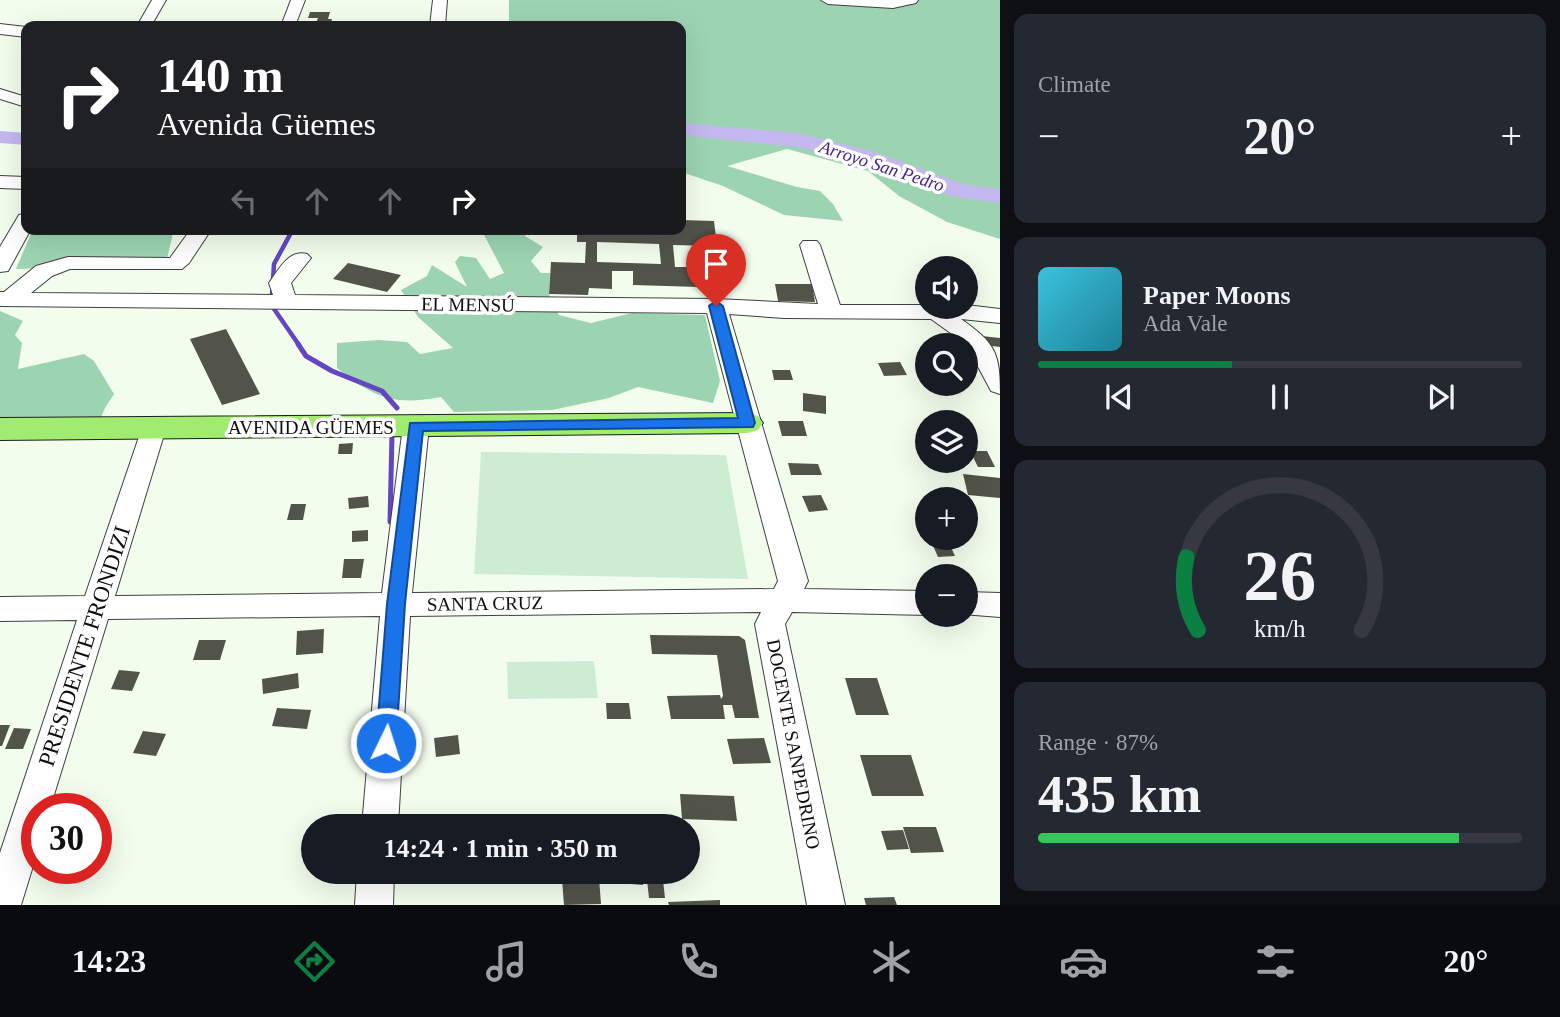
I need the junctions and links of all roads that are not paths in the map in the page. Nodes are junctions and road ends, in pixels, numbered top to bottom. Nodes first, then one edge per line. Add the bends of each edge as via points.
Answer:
1 (159, 0) edge
2 (298, 0) edge
3 (440, 0) edge
4 (828, 0) edge
5 (911, 0) edge
6 (147, 21) edge
7 (290, 21) edge
8 (438, 21) edge
9 (0, 29) edge
10 (21, 31) edge
11 (0, 94) edge
12 (21, 100) edge
13 (0, 182) edge
14 (21, 183) edge
15 (21, 228) edge
16 (198, 235) edge
17 (810, 245) dead end
18 (300, 258) dead end
19 (0, 266) edge
20 (5, 299) edge
21 (286, 301) junction
22 (716, 306) junction
23 (831, 311) junction
24 (915, 311) edge
25 (978, 314) edge
26 (1000, 316) edge
27 (946, 319) edge
28 (1000, 386) edge
29 (747, 423) junction
30 (416, 426) junction
31 (153, 428) junction
32 (0, 429) edge
33 (783, 600) junction
34 (915, 603) edge
35 (396, 604) junction
36 (978, 604) edge
37 (1000, 605) edge
38 (0, 609) edge
39 (95, 609) junction
40 (381, 814) edge
41 (375, 884) edge
42 (2, 905) edge
43 (374, 905) edge
44 (826, 905) edge

1 - 6 street
2 - 7 street
3 - 8 street
4 - 5 street via 893,4
9 - 10 street
11 - 12 street
13 - 14 street
15 - 19 street
16 - 20 street via 174,264 68,263 44,271
17 - 23 street
18 - 21 street via 280,283
20 - 21 street, EL MENSÚ
21 - 22 street, EL MENSÚ
22 - 23 street, EL MENSÚ
22 - 29 street, DOCENTE SANPEDRINO
23 - 24 street, EL MENSÚ
25 - 26 street, EL MENSÚ
27 - 28 street via 976,340
29 - 30 main road, AVENIDA GÜEMES
29 - 33 street, DOCENTE SANPEDRINO via 793,581
30 - 31 main road, AVENIDA GÜEMES
30 - 35 street
31 - 32 main road, AVENIDA GÜEMES
31 - 39 street, PRESIDENTE FRONDIZI
33 - 34 street, SANTA CRUZ
33 - 35 street, SANTA CRUZ
33 - 44 street, DOCENTE SANPEDRINO via 770,624
35 - 39 street, SANTA CRUZ
35 - 40 street
36 - 37 street
38 - 39 street, SANTA CRUZ
39 - 42 street, PRESIDENTE FRONDIZI
41 - 43 street

